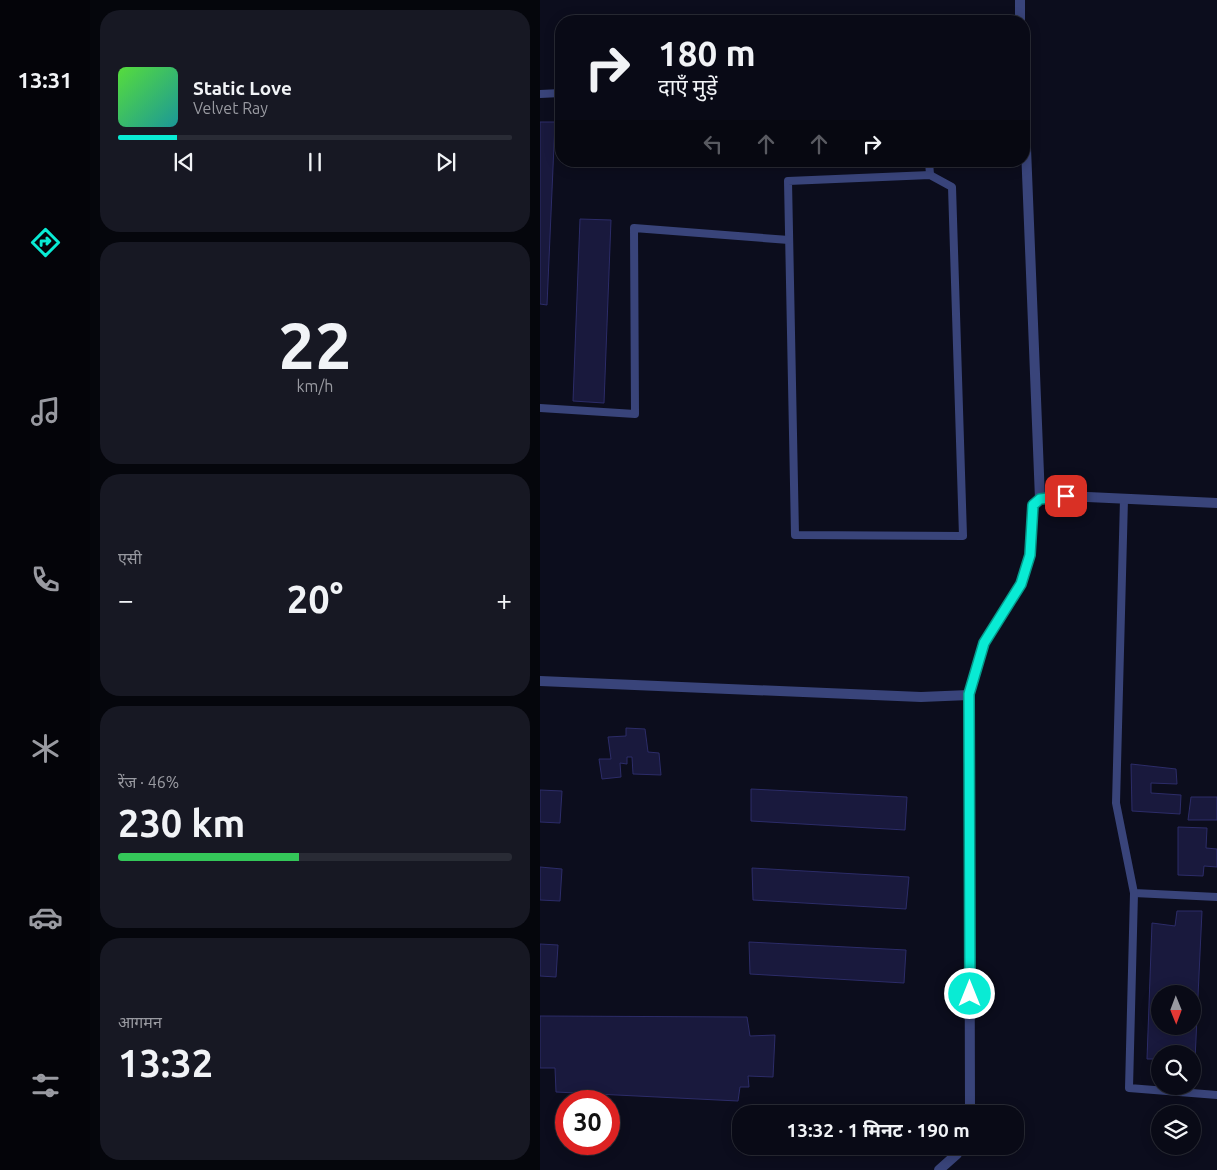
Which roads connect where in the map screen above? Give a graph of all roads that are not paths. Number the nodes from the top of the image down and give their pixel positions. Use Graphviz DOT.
graph roads {
  1 [pos="1020,0"];
  2 [pos="1020,15"];
  3 [pos="555,93"];
  4 [pos="540,94"];
  5 [pos="929,167"];
  6 [pos="1027,167"];
  7 [pos="930,175"];
  8 [pos="789,240"];
  9 [pos="540,408"];
  10 [pos="1040,499"];
  11 [pos="1124,499"];
  12 [pos="1217,503"];
  13 [pos="540,681"];
  14 [pos="969,694"];
  15 [pos="1134,893"];
  16 [pos="1217,897"];
  17 [pos="1217,1095"];
  18 [pos="970,1105"];
  19 [pos="956,1155"];
  20 [pos="938,1170"];
  1 -- 2 [label="street"];
  3 -- 4 [label="lane"];
  5 -- 7 [label="lane"];
  6 -- 10 [label="street"];
  7 -- 8 [label="lane"];
  7 -- 8 [label="lane"];
  8 -- 9 [label="lane"];
  10 -- 11 [label="street"];
  10 -- 14 [label="street"];
  11 -- 12 [label="street"];
  11 -- 15 [label="lane"];
  13 -- 14 [label="street"];
  14 -- 18 [label="street"];
  15 -- 16 [label="lane"];
  15 -- 17 [label="lane"];
  19 -- 20 [label="street"];
}
